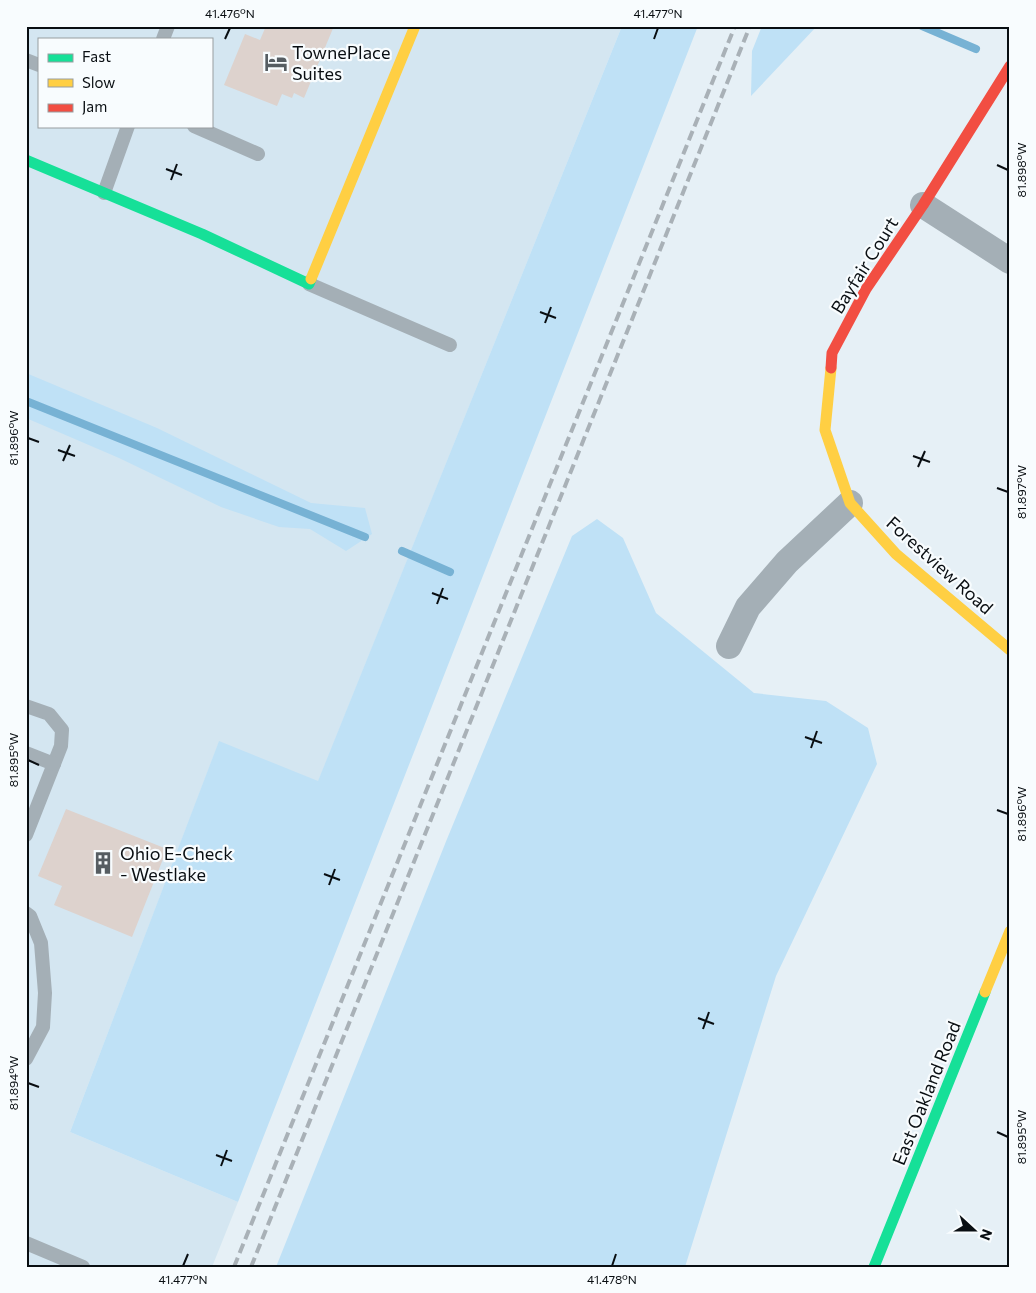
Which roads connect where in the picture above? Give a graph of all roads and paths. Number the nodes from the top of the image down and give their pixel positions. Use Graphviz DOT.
graph roads {
  1 [pos="168,26"];
  2 [pos="415,26"];
  3 [pos="163,38"];
  4 [pos="26,60"];
  5 [pos="38,65"];
  6 [pos="1010,66"];
  7 [pos="127,128"];
  8 [pos="199,128"];
  9 [pos="258,154"];
  10 [pos="26,160"];
  11 [pos="104,193"];
  12 [pos="923,205"];
  13 [pos="1010,260"];
  14 [pos="309,284"];
  15 [pos="450,345"];
  16 [pos="850,503"];
  17 [pos="729,646"];
  18 [pos="1010,650"];
  19 [pos="26,706"];
  20 [pos="26,753"];
  21 [pos="54,764"];
  22 [pos="26,835"];
  23 [pos="26,913"];
  24 [pos="1010,931"];
  25 [pos="26,1059"];
  26 [pos="26,1243"];
  27 [pos="83,1267"];
  28 [pos="874,1267"];
  1 -- 3 [label="lane"];
  2 -- 14 [label="street"];
  4 -- 5 [label="lane"];
  6 -- 12 [label="street, Bayfair Court"];
  7 -- 11 [label="lane"];
  8 -- 9 [label="lane"];
  10 -- 11 [label="street"];
  11 -- 14 [label="street"];
  12 -- 13 [label="street"];
  12 -- 16 [label="street, Bayfair Court"];
  14 -- 15 [label="lane"];
  16 -- 17 [label="street"];
  16 -- 18 [label="street, Forestview Road"];
  19 -- 21 [label="lane"];
  20 -- 21 [label="lane"];
  21 -- 22 [label="lane"];
  23 -- 25 [label="lane"];
  24 -- 28 [label="street, East Oakland Road"];
  26 -- 27 [label="lane"];
}
